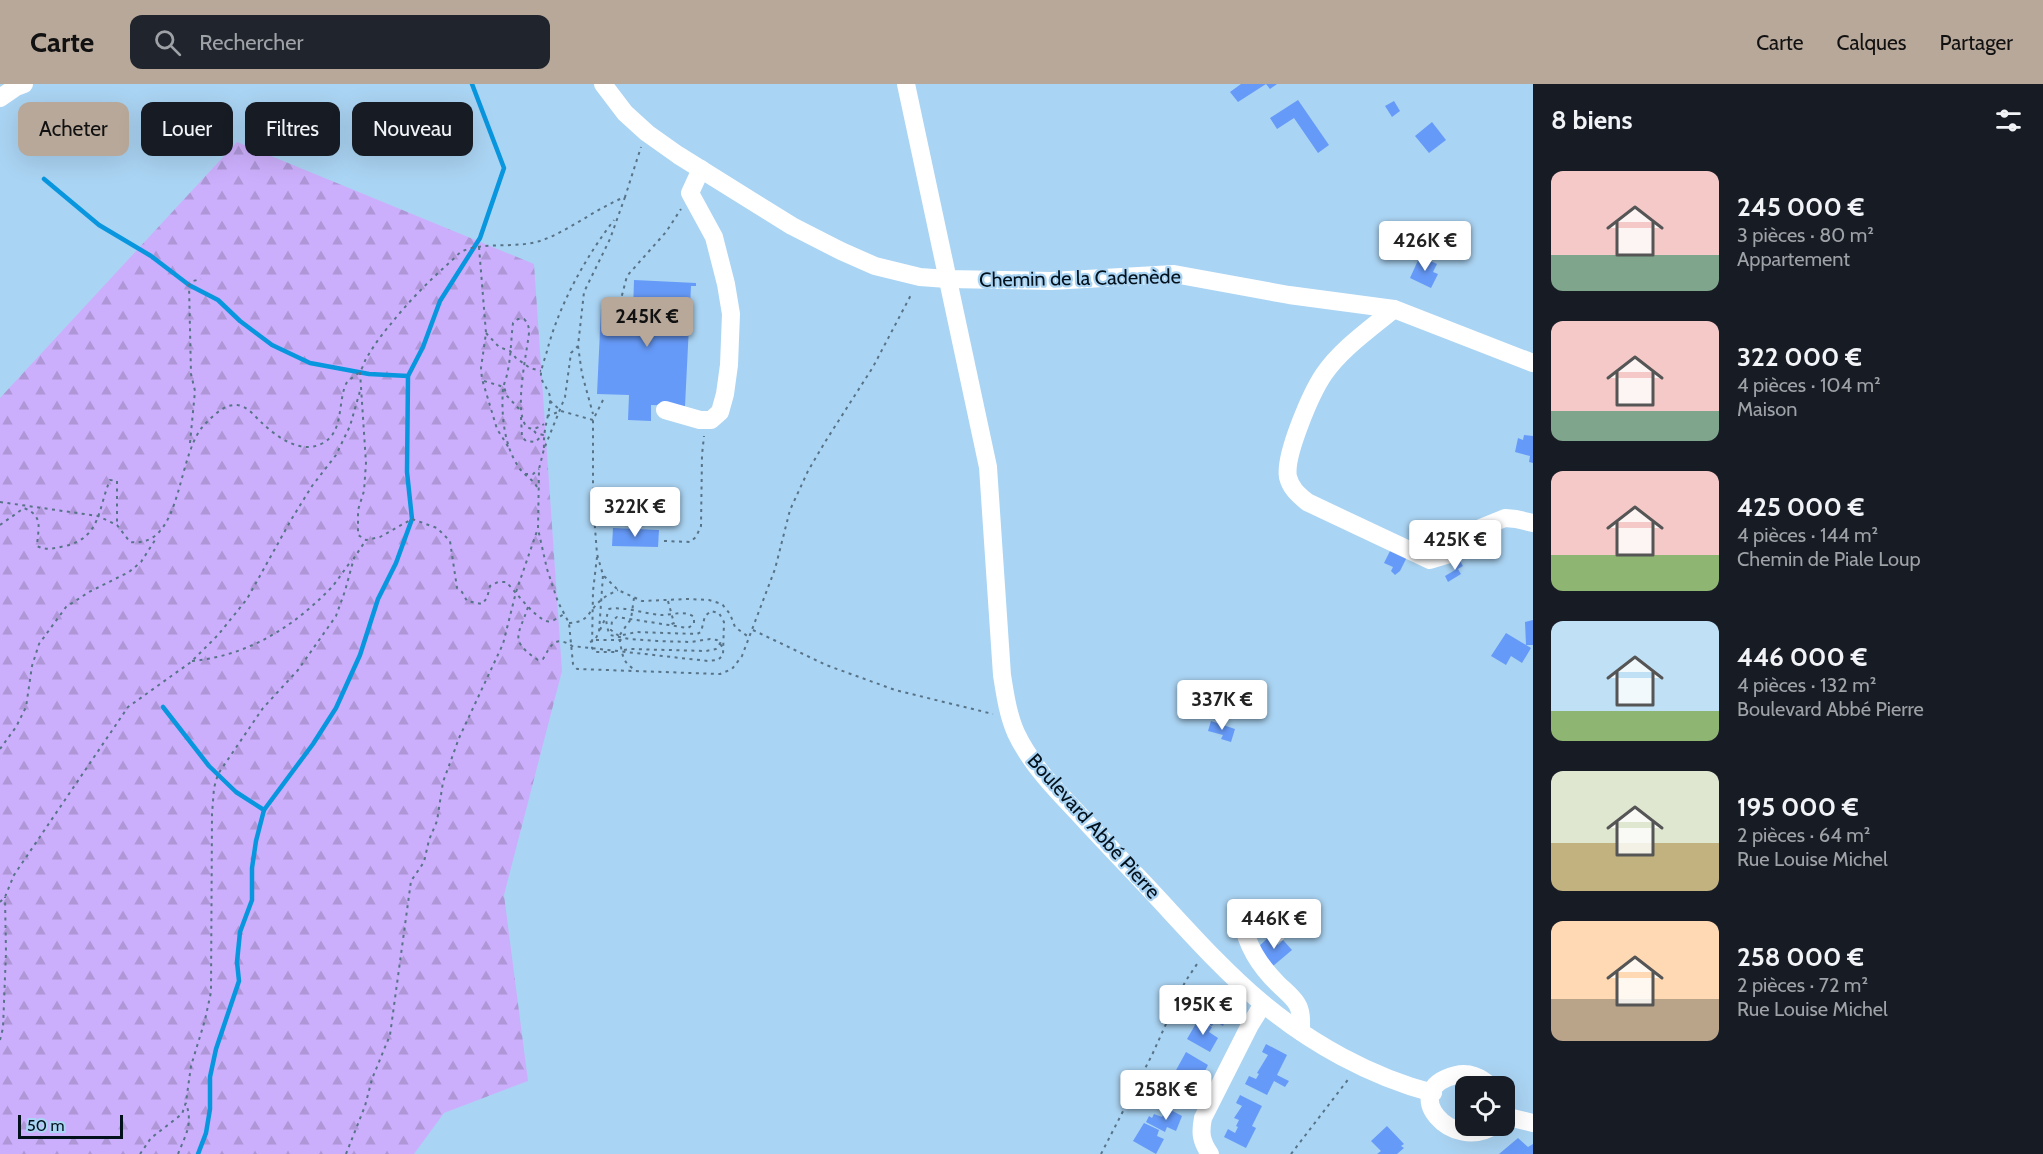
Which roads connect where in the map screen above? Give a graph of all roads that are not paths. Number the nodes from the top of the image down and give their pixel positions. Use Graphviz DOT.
graph roads {
  1 [pos="24,84"];
  2 [pos="603,84"];
  3 [pos="906,84"];
  4 [pos="0,98"];
  5 [pos="701,169"];
  6 [pos="947,279"];
  7 [pos="1394,309"];
  8 [pos="1533,363"];
  9 [pos="665,410"];
  10 [pos="1533,524"];
  11 [pos="1277,933"];
  12 [pos="1263,1004"];
  13 [pos="1301,1032"];
  14 [pos="1476,1076"];
  15 [pos="1433,1094"];
  16 [pos="1515,1119"];
  17 [pos="1533,1123"];
  18 [pos="1484,1136"];
  19 [pos="1210,1154"];
  1 -- 4 [label="street"];
  2 -- 5 [label="street, Chemin de la Cadenède"];
  3 -- 6 [label="street, Boulevard Abbé Pierre"];
  5 -- 6 [label="street, Chemin de la Cadenède"];
  5 -- 9 [label="street"];
  6 -- 7 [label="street, Chemin de la Cadenède"];
  6 -- 12 [label="street, Boulevard Abbé Pierre"];
  7 -- 8 [label="street, Chemin de la Cadenède"];
  7 -- 10 [label="street"];
  11 -- 13 [label="street"];
  12 -- 13 [label="street, Boulevard Abbé Pierre"];
  12 -- 19 [label="street"];
  13 -- 15 [label="street, Boulevard Abbé Pierre"];
  14 -- 15 [label="street"];
  15 -- 18 [label="street"];
  16 -- 17 [label="street"];
}
